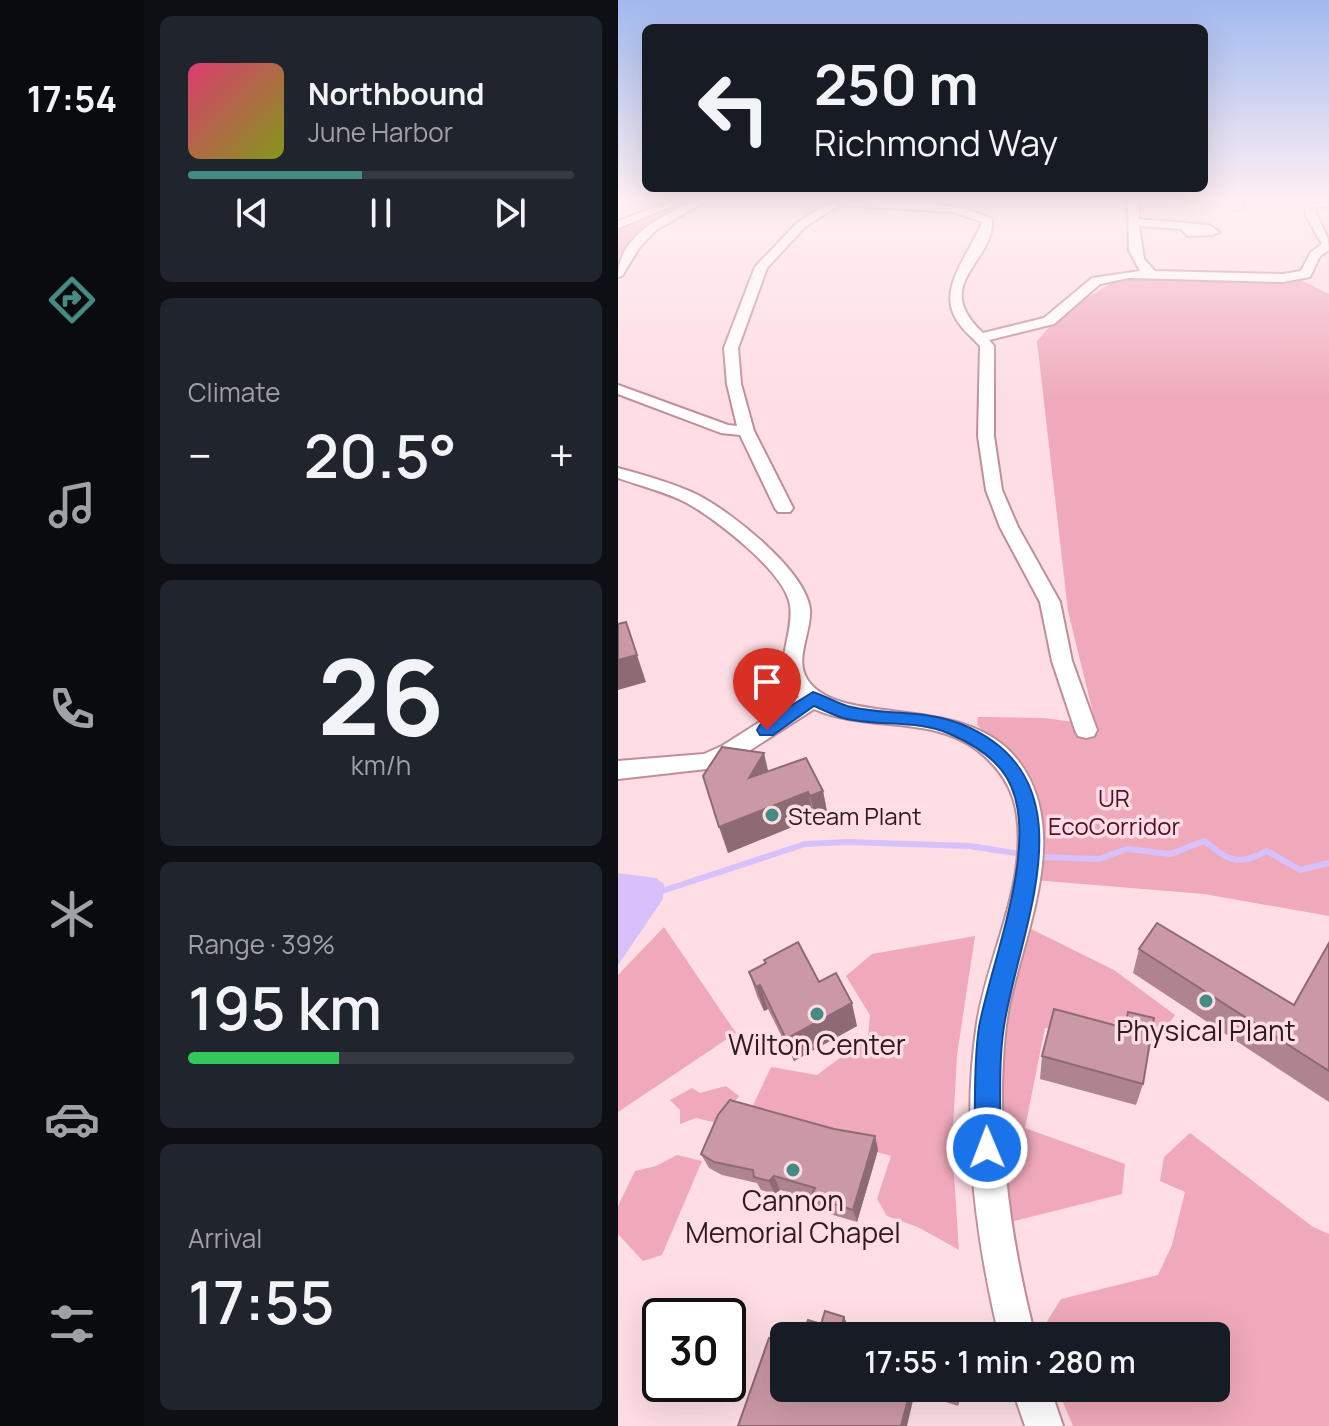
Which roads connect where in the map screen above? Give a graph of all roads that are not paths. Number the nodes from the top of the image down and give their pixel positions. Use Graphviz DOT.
graph roads {
  1 [pos="761,268"];
  2 [pos="967,268"];
  3 [pos="1144,268"];
  4 [pos="1309,268"];
  5 [pos="1151,274"];
  6 [pos="981,338"];
  7 [pos="618,389"];
  8 [pos="746,431"];
  9 [pos="618,473"];
  10 [pos="784,508"];
  11 [pos="813,699"];
  12 [pos="1086,730"];
  13 [pos="618,770"];
  14 [pos="1014,1322"];
  15 [pos="1036,1402"];
  16 [pos="1044,1426"];
  1 -- 8 [label="street"];
  2 -- 6 [label="street"];
  3 -- 5 [label="street"];
  4 -- 5 [label="street"];
  5 -- 6 [label="street"];
  6 -- 12 [label="street"];
  7 -- 8 [label="street"];
  8 -- 10 [label="street"];
  9 -- 11 [label="street"];
  11 -- 13 [label="street"];
  11 -- 14 [label="street"];
  15 -- 16 [label="street"];
}
